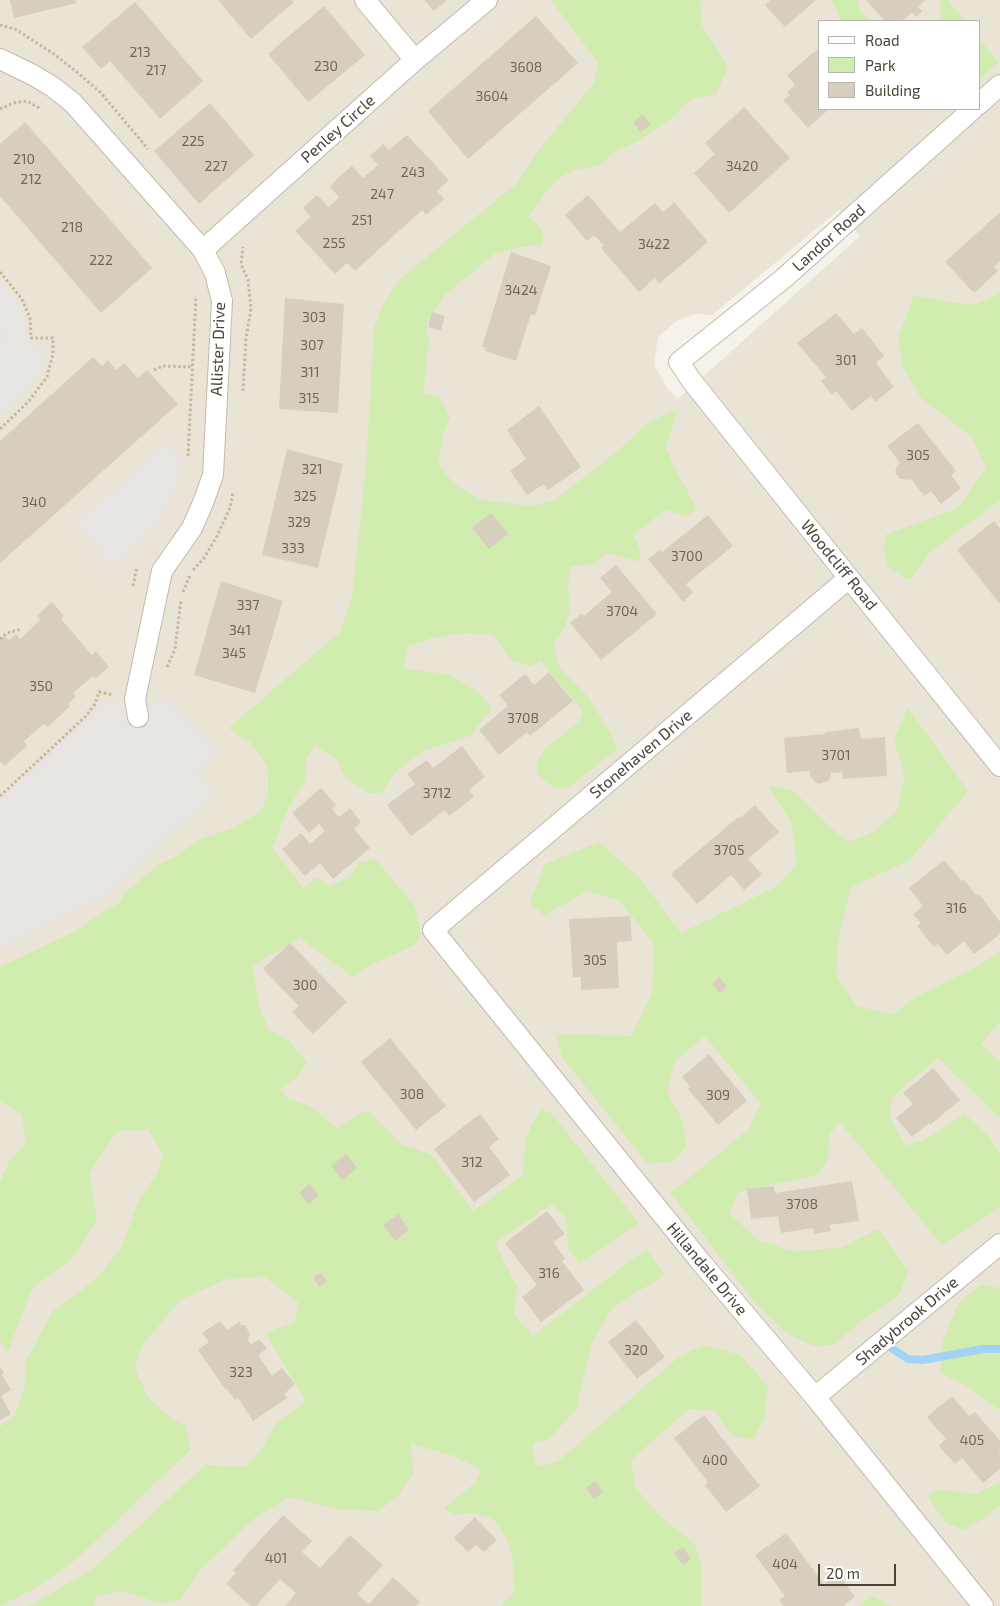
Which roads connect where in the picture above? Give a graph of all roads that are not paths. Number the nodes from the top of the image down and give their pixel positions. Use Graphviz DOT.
graph roads {
  1 [pos="365,0"];
  2 [pos="487,0"];
  3 [pos="0,59"];
  4 [pos="415,60"];
  5 [pos="1000,84"];
  6 [pos="980,103"];
  7 [pos="972,110"];
  8 [pos="203,250"];
  9 [pos="679,362"];
  10 [pos="848,578"];
  11 [pos="138,716"];
  12 [pos="1000,766"];
  13 [pos="433,930"];
  14 [pos="1000,1244"];
  15 [pos="815,1397"];
  16 [pos="983,1606"];
  1 -- 4 [label="street"];
  2 -- 4 [label="street, Penley Circle"];
  3 -- 8 [label="street, Allister Drive"];
  4 -- 8 [label="street, Penley Circle"];
  5 -- 6 [label="street"];
  7 -- 9 [label="street, Landor Road"];
  8 -- 11 [label="street, Allister Drive"];
  9 -- 10 [label="street, Woodcliff Road"];
  10 -- 12 [label="street, Woodcliff Road"];
  10 -- 13 [label="street, Stonehaven Drive"];
  13 -- 15 [label="street, Hillandale Drive"];
  14 -- 15 [label="street, Shadybrook Drive"];
  15 -- 16 [label="street, Hillandale Drive"];
}
